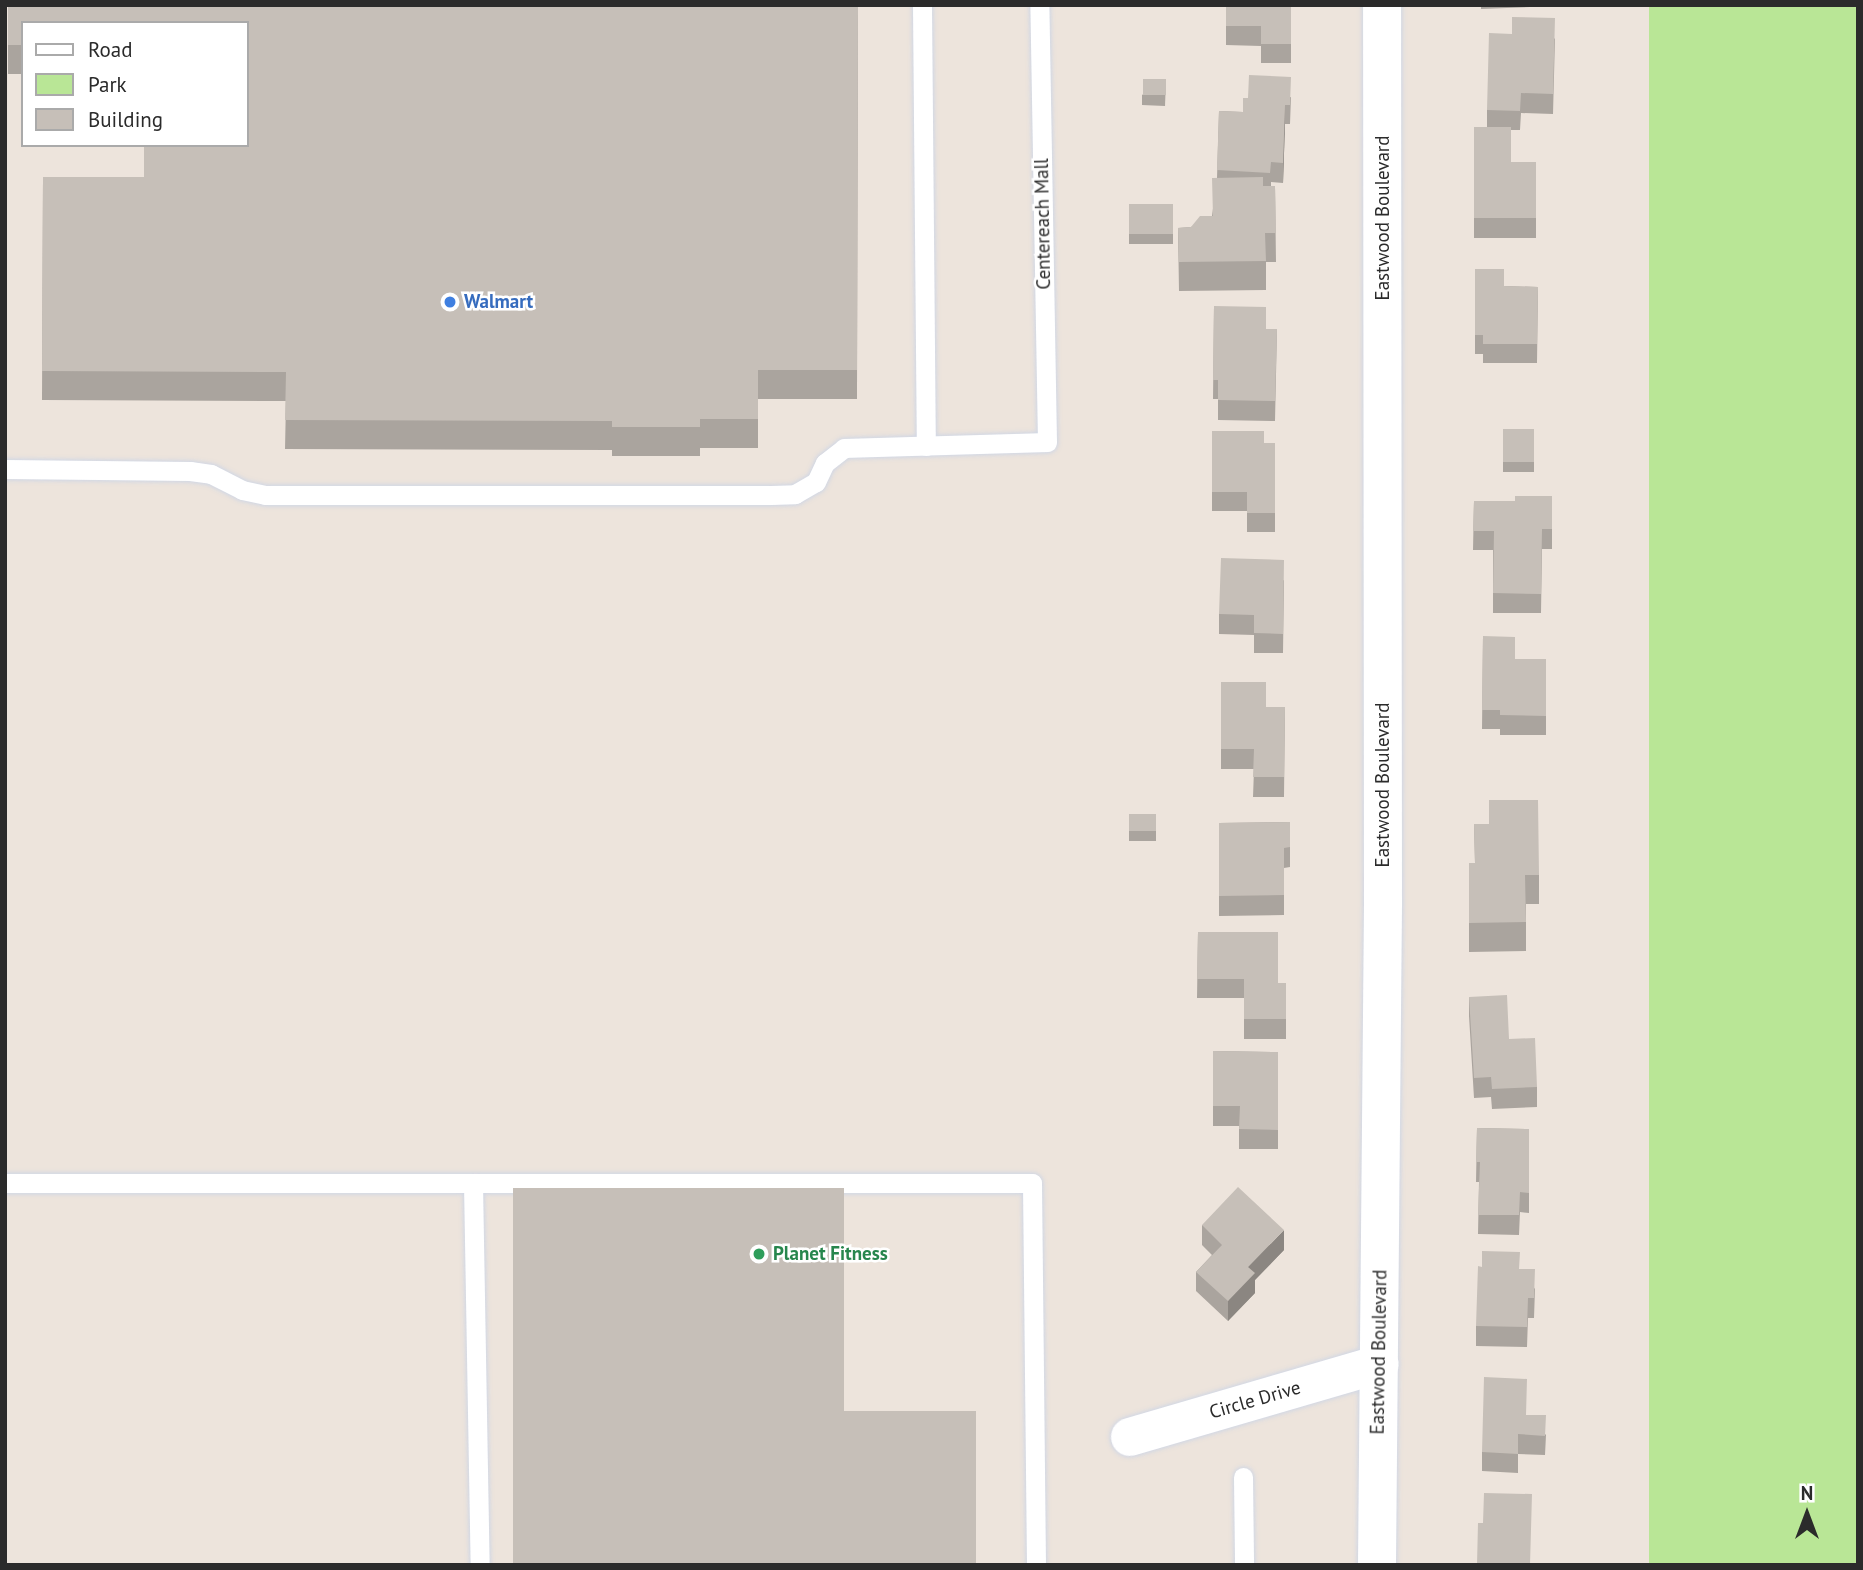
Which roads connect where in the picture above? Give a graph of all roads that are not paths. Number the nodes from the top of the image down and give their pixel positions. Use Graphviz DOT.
graph roads {
  1 [pos="922,5"];
  2 [pos="1039,5"];
  3 [pos="1382,5"];
  4 [pos="926,446"];
  5 [pos="5,469"];
  6 [pos="5,1183"];
  7 [pos="473,1183"];
  8 [pos="1380,1364"];
  9 [pos="1130,1437"];
  10 [pos="1243,1478"];
  11 [pos="480,1565"];
  12 [pos="1036,1565"];
  13 [pos="1244,1565"];
  14 [pos="1377,1565"];
  1 -- 4 [label="lane"];
  2 -- 4 [label="lane, Centereach Mall"];
  3 -- 8 [label="street, Eastwood Boulevard"];
  4 -- 5 [label="lane"];
  6 -- 7 [label="lane"];
  7 -- 11 [label="lane"];
  7 -- 12 [label="lane"];
  8 -- 9 [label="street, Circle Drive"];
  8 -- 14 [label="street, Eastwood Boulevard"];
  10 -- 13 [label="lane"];
}
